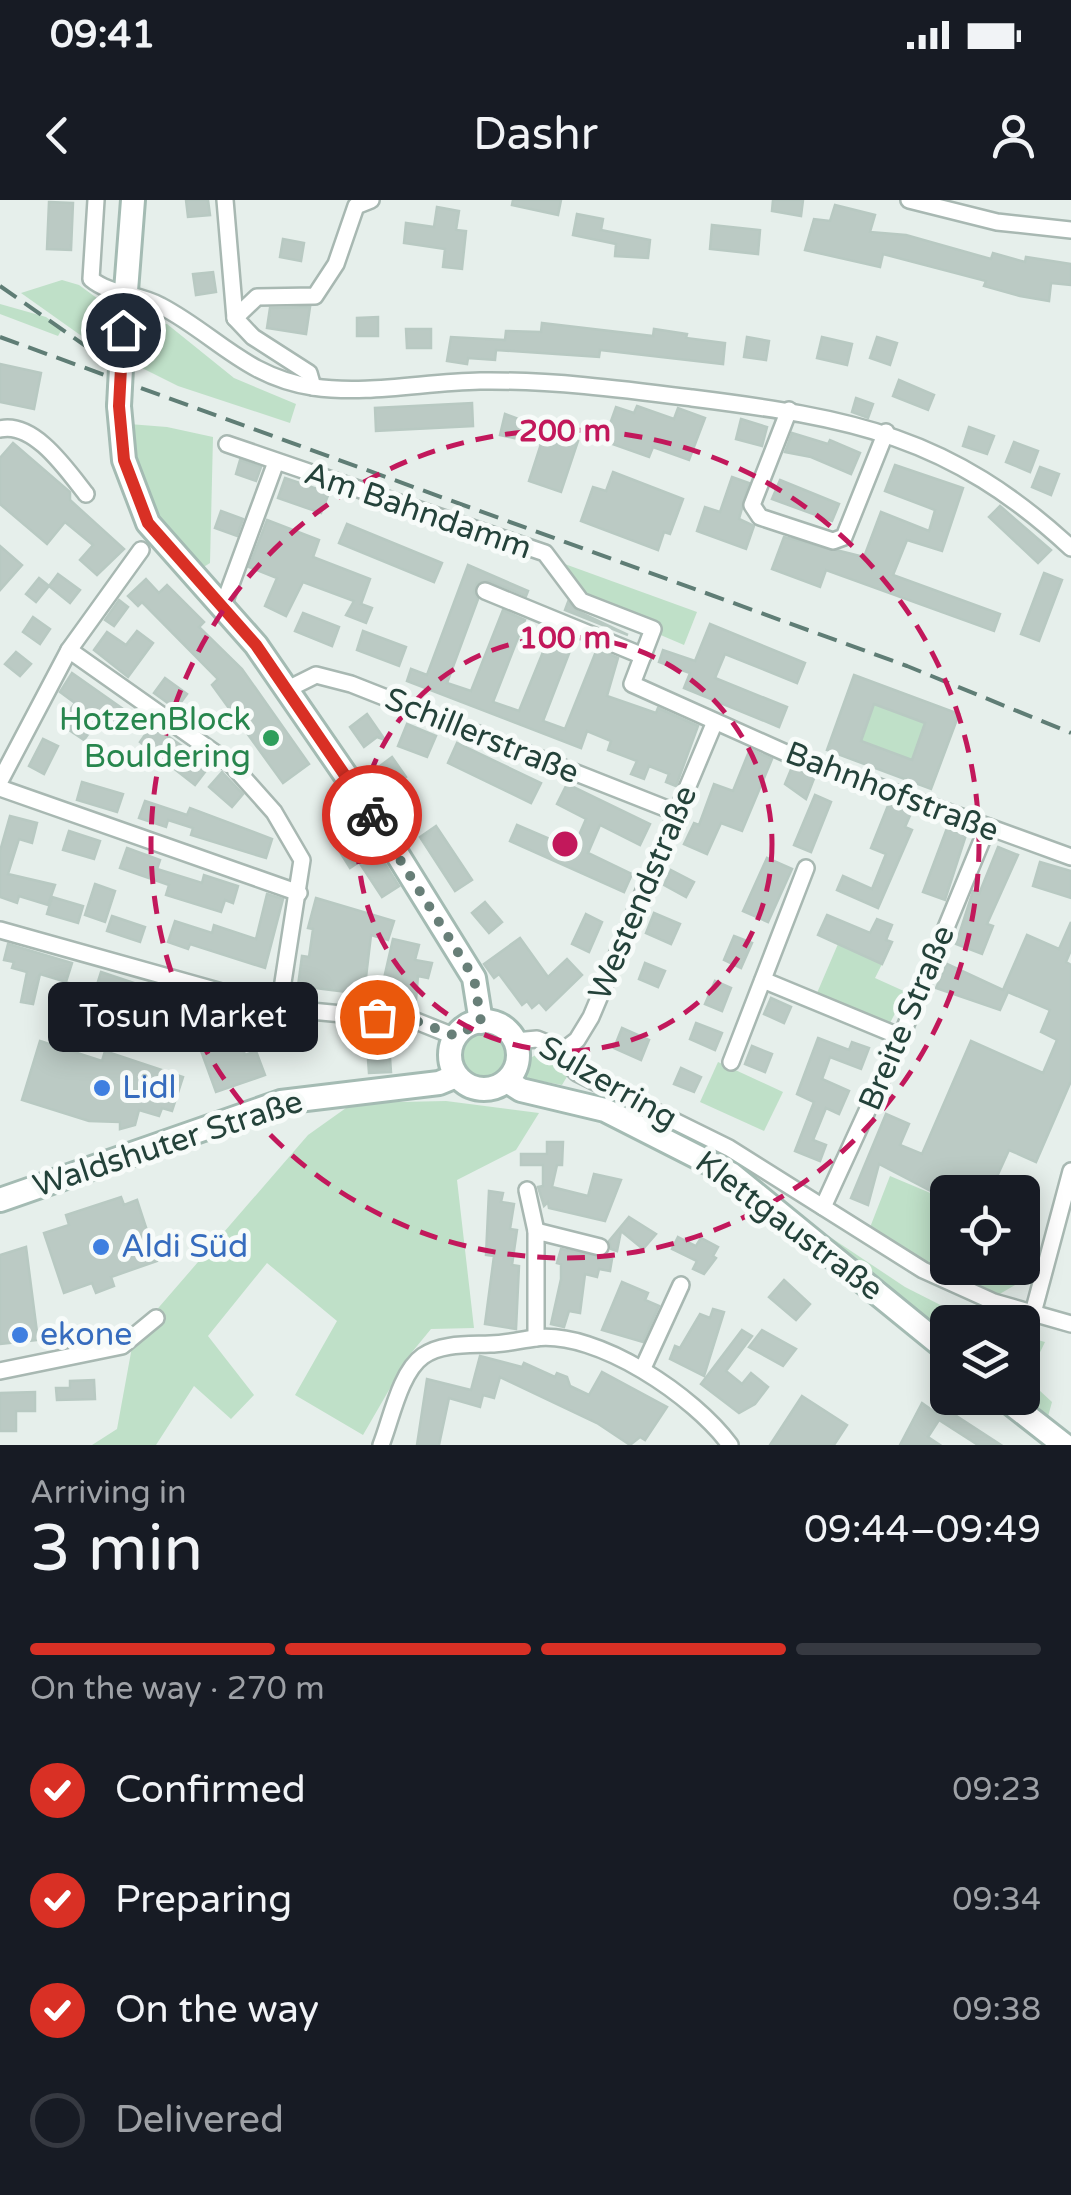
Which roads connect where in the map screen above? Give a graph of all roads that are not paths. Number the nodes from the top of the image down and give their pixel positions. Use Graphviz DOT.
graph roads {
  1 [pos="96,200"];
  2 [pos="133,200"];
  3 [pos="225,200"];
  4 [pos="371,200"];
  5 [pos="909,200"];
  6 [pos="1071,230"];
  7 [pos="125,293"];
  8 [pos="236,318"];
  9 [pos="313,387"];
  10 [pos="788,410"];
  11 [pos="0,429"];
  12 [pos="886,432"];
  13 [pos="226,444"];
  14 [pos="276,462"];
  15 [pos="86,494"];
  16 [pos="1071,548"];
  17 [pos="141,550"];
  18 [pos="485,591"];
  19 [pos="223,606"];
  20 [pos="69,650"];
  21 [pos="642,656"];
  22 [pos="288,689"];
  23 [pos="714,724"];
  24 [pos="0,784"];
  25 [pos="675,812"];
  26 [pos="988,828"];
  27 [pos="1071,858"];
  28 [pos="806,868"];
  29 [pos="299,893"];
  30 [pos="0,930"];
  31 [pos="763,980"];
  32 [pos="279,1008"];
  33 [pos="481,1022"];
  34 [pos="456,1036"];
  35 [pos="901,1037"];
  36 [pos="515,1040"];
  37 [pos="560,1053"];
  38 [pos="730,1062"];
  39 [pos="456,1076"];
  40 [pos="507,1080"];
  41 [pos="1071,1171"];
  42 [pos="528,1190"];
  43 [pos="0,1200"];
  44 [pos="823,1206"];
  45 [pos="536,1231"];
  46 [pos="600,1247"];
  47 [pos="681,1285"];
  48 [pos="1005,1305"];
  49 [pos="1036,1305"];
  50 [pos="1040,1315"];
  51 [pos="156,1318"];
  52 [pos="1071,1324"];
  53 [pos="930,1336"];
  54 [pos="536,1338"];
  55 [pos="643,1368"];
  56 [pos="0,1370"];
  57 [pos="1026,1415"];
  58 [pos="381,1445"];
  59 [pos="730,1445"];
  60 [pos="1064,1445"];
  1 -- 7 [label="street"];
  2 -- 7 [label="main road"];
  3 -- 8 [label="street"];
  4 -- 8 [label="street"];
  5 -- 6 [label="street"];
  7 -- 9 [label="street"];
  7 -- 19 [label="main road, bridge"];
  8 -- 9 [label="street"];
  9 -- 10 [label="street"];
  10 -- 12 [label="street"];
  10 -- 12 [label="street"];
  11 -- 15 [label="street"];
  12 -- 16 [label="street"];
  13 -- 14 [label="street, Am Bahndamm"];
  14 -- 19 [label="street, Am Bahndamm"];
  14 -- 21 [label="street, Am Bahndamm"];
  17 -- 20 [label="street"];
  18 -- 21 [label="street"];
  19 -- 22 [label="main road"];
  20 -- 24 [label="street"];
  20 -- 29 [label="street"];
  21 -- 23 [label="street"];
  22 -- 25 [label="street, Schillerstraße"];
  22 -- 33 [label="main road"];
  23 -- 25 [label="street, Westendstraße"];
  23 -- 26 [label="street, Bahnhofstraße"];
  24 -- 29 [label="street"];
  25 -- 37 [label="street, Westendstraße"];
  26 -- 27 [label="street, Bahnhofstraße"];
  26 -- 35 [label="street, Breite Straße"];
  28 -- 31 [label="street"];
  29 -- 32 [label="street"];
  30 -- 32 [label="street"];
  31 -- 35 [label="street"];
  31 -- 38 [label="street"];
  32 -- 34 [label="street"];
  33 -- 34 [label="main road"];
  33 -- 36 [label="main road"];
  34 -- 39 [label="main road"];
  35 -- 44 [label="street, Breite Straße"];
  36 -- 37 [label="street, Sulzerring"];
  36 -- 40 [label="main road"];
  37 -- 44 [label="street, Sulzerring"];
  39 -- 40 [label="main road"];
  39 -- 43 [label="main road, Waldshuter Straße"];
  40 -- 53 [label="main road, Klettgaustraße"];
  41 -- 49 [label="street"];
  42 -- 45 [label="street"];
  44 -- 48 [label="street, Sulzerring"];
  45 -- 46 [label="street"];
  45 -- 54 [label="street"];
  47 -- 55 [label="street"];
  50 -- 52 [label="street, Sulzerring"];
  51 -- 56 [label="street"];
  54 -- 55 [label="street"];
  54 -- 58 [label="street"];
  55 -- 59 [label="street"];
  57 -- 60 [label="main road"];
}
